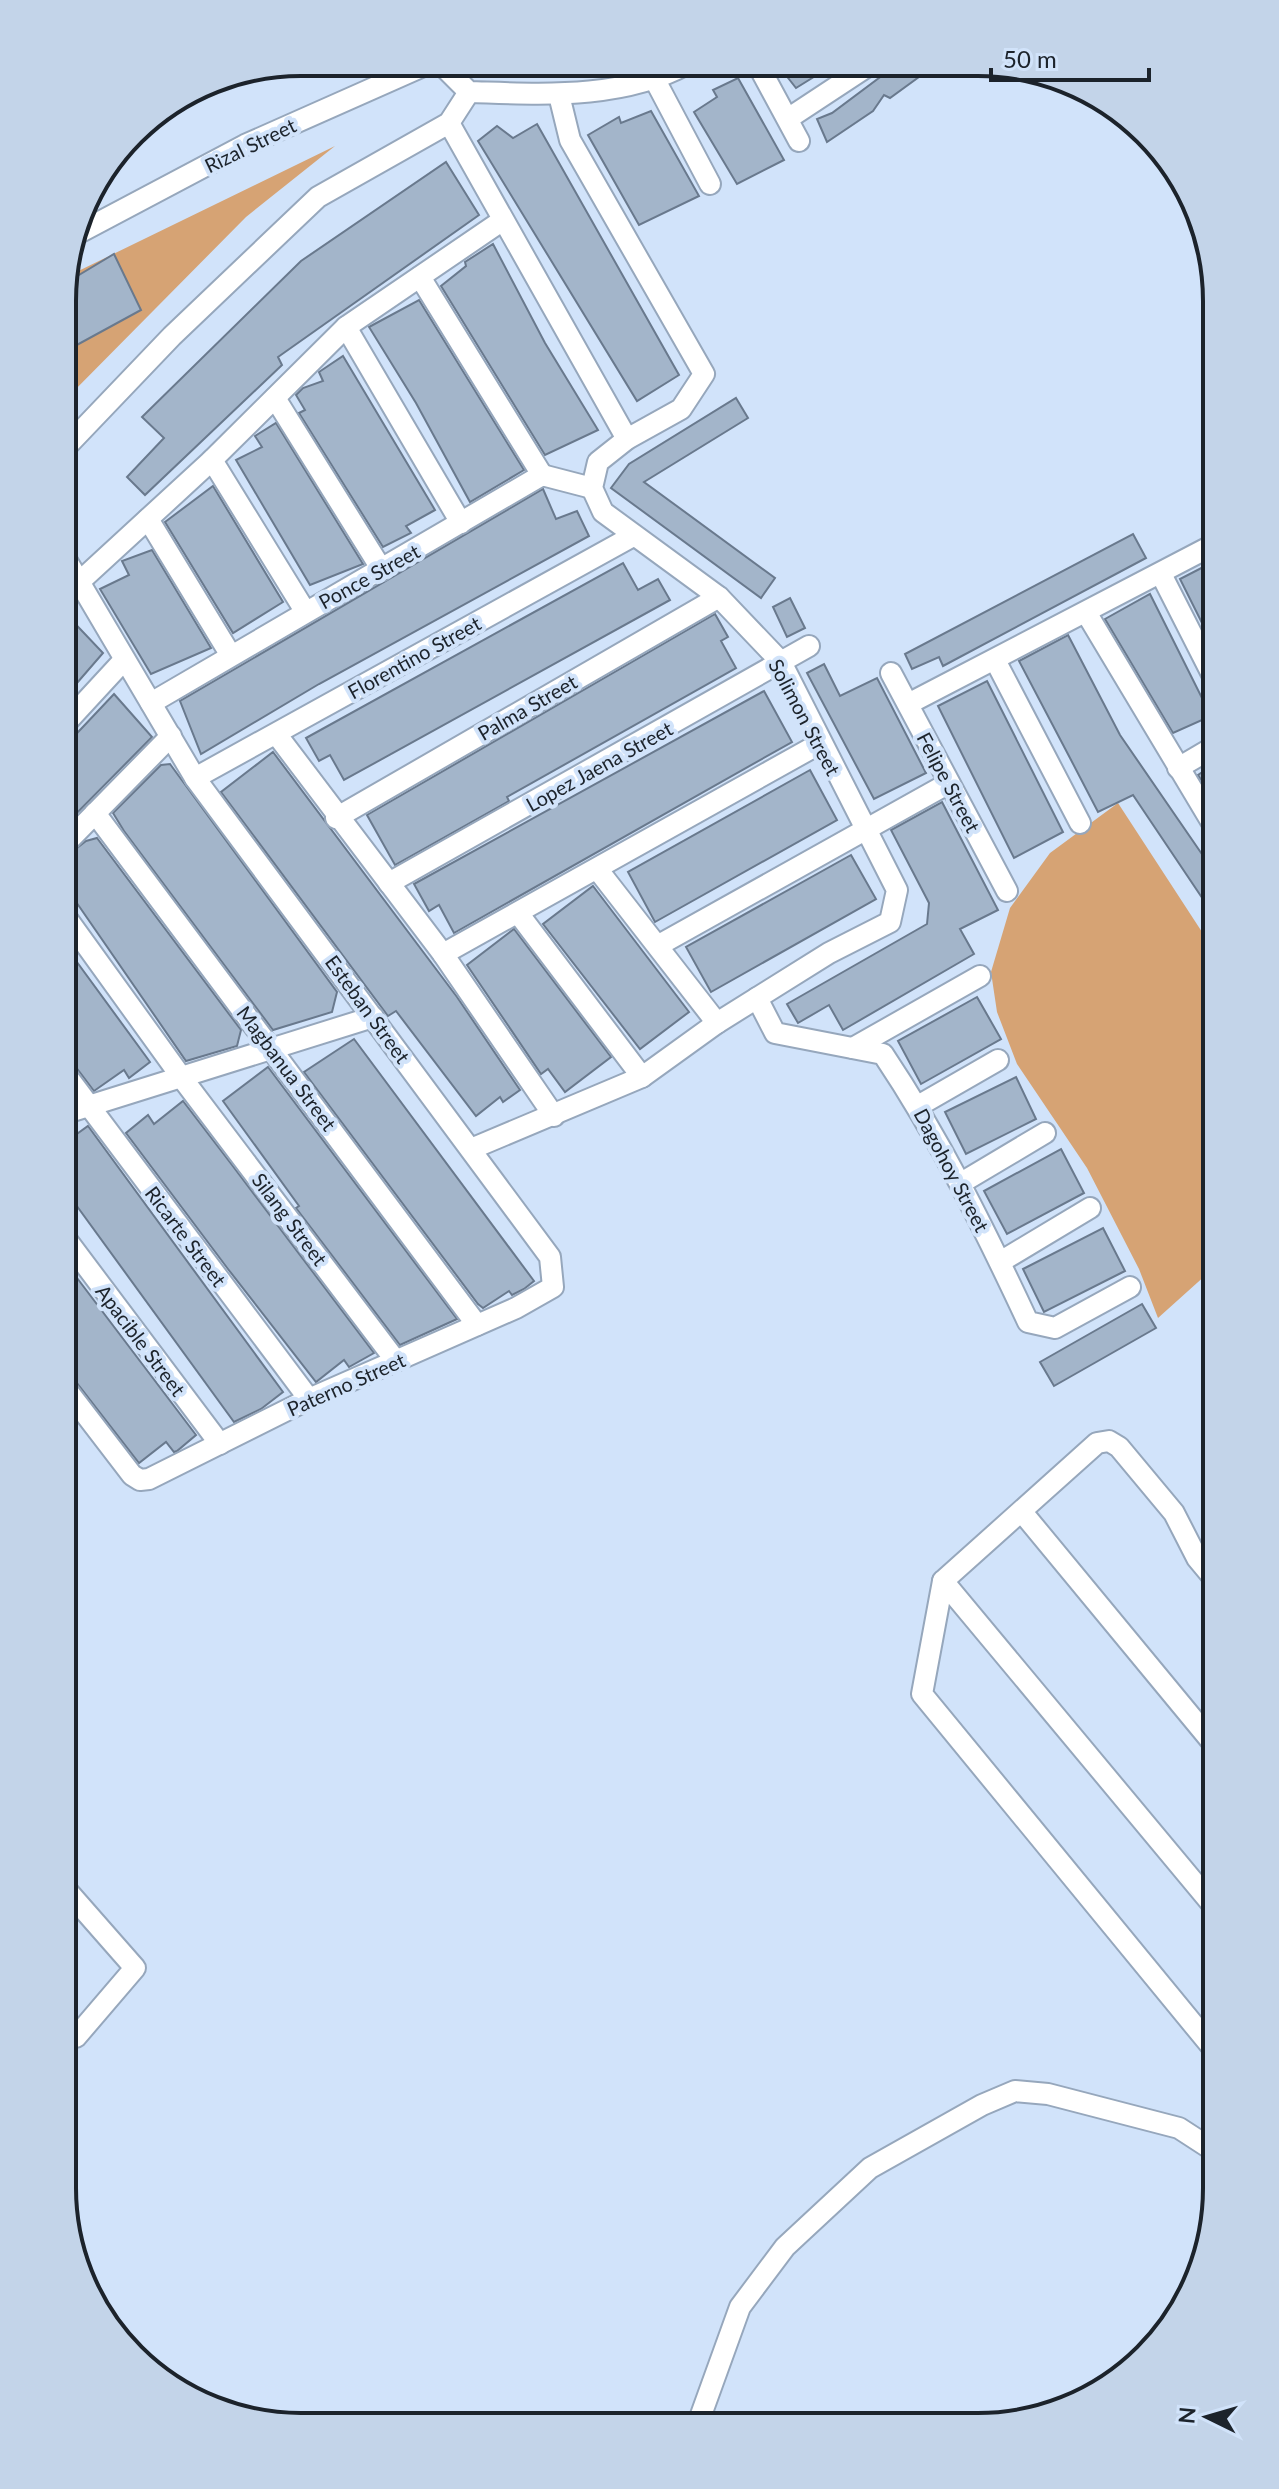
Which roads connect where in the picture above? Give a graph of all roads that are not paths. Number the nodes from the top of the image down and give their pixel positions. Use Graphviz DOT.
graph roads {
  1 [pos="401,76"];
  2 [pos="453,76"];
  3 [pos="663,76"];
  4 [pos="764,76"];
  5 [pos="853,76"];
  6 [pos="655,80"];
  7 [pos="469,92"];
  8 [pos="559,95"];
  9 [pos="789,118"];
  10 [pos="449,123"];
  11 [pos="799,141"];
  12 [pos="710,184"];
  13 [pos="503,220"];
  14 [pos="88,228"];
  15 [pos="420,277"];
  16 [pos="346,327"];
  17 [pos="275,398"];
  18 [pos="76,436"];
  19 [pos="627,439"];
  20 [pos="212,460"];
  21 [pos="542,475"];
  22 [pos="592,488"];
  23 [pos="148,519"];
  24 [pos="461,523"];
  25 [pos="633,536"];
  26 [pos="1203,551"];
  27 [pos="382,570"];
  28 [pos="1161,574"];
  29 [pos="76,577"];
  30 [pos="78,580"];
  31 [pos="76,582"];
  32 [pos="719,597"];
  33 [pos="305,611"];
  34 [pos="1087,614"];
  35 [pos="809,646"];
  36 [pos="230,654"];
  37 [pos="1203,656"];
  38 [pos="124,660"];
  39 [pos="995,660"];
  40 [pos="781,662"];
  41 [pos="891,673"];
  42 [pos="151,703"];
  43 [pos="908,704"];
  44 [pos="76,712"];
  45 [pos="277,735"];
  46 [pos="171,736"];
  47 [pos="819,744"];
  48 [pos="1203,753"];
  49 [pos="1178,768"];
  50 [pos="195,778"];
  51 [pos="949,783"];
  52 [pos="1203,808"];
  53 [pos="95,813"];
  54 [pos="336,818"];
  55 [pos="1080,823"];
  56 [pos="865,829"];
  57 [pos="76,833"];
  58 [pos="598,870"];
  59 [pos="389,883"];
  60 [pos="1007,891"];
  61 [pos="518,913"];
  62 [pos="76,931"];
  63 [pos="659,945"];
  64 [pos="443,954"];
  65 [pos="980,976"];
  66 [pos="757,998"];
  67 [pos="373,1017"];
  68 [pos="717,1023"];
  69 [pos="853,1048"];
  70 [pos="274,1050"];
  71 [pos="998,1060"];
  72 [pos="642,1077"];
  73 [pos="182,1078"];
  74 [pos="76,1088"];
  75 [pos="90,1106"];
  76 [pos="918,1106"];
  77 [pos="76,1110"];
  78 [pos="554,1116"];
  79 [pos="1045,1133"];
  80 [pos="471,1149"];
  81 [pos="961,1183"];
  82 [pos="1090,1208"];
  83 [pos="76,1260"];
  84 [pos="1000,1262"];
  85 [pos="553,1287"];
  86 [pos="1130,1287"];
  87 [pos="477,1325"];
  88 [pos="396,1361"];
  89 [pos="309,1399"];
  90 [pos="76,1401"];
  91 [pos="220,1444"];
  92 [pos="1022,1512"];
  93 [pos="1203,1565"];
  94 [pos="943,1581"];
  95 [pos="1203,1731"];
  96 [pos="1203,1893"];
  97 [pos="76,1901"];
  98 [pos="1203,2036"];
  99 [pos="76,2037"];
  100 [pos="1203,2144"];
  101 [pos="702,2413"];
  1 -- 14 [label="street, Rizal Street"];
  2 -- 7 [label="street"];
  3 -- 6 [label="street"];
  4 -- 9 [label="street"];
  5 -- 9 [label="street"];
  6 -- 8 [label="street"];
  6 -- 12 [label="street"];
  7 -- 8 [label="street"];
  7 -- 10 [label="street"];
  8 -- 19 [label="street"];
  9 -- 11 [label="street"];
  10 -- 13 [label="street"];
  10 -- 18 [label="street"];
  13 -- 15 [label="street"];
  13 -- 19 [label="street"];
  15 -- 16 [label="street"];
  15 -- 21 [label="street"];
  16 -- 17 [label="street"];
  16 -- 24 [label="street"];
  17 -- 20 [label="street"];
  17 -- 27 [label="street"];
  19 -- 22 [label="street"];
  20 -- 23 [label="street"];
  20 -- 33 [label="street"];
  21 -- 22 [label="street"];
  21 -- 24 [label="street, Ponce Street"];
  22 -- 25 [label="street, Solimon Street"];
  23 -- 30 [label="street"];
  23 -- 36 [label="street"];
  24 -- 27 [label="street, Ponce Street"];
  25 -- 32 [label="street, Solimon Street"];
  25 -- 45 [label="street, Florentino Street"];
  26 -- 28 [label="street"];
  27 -- 33 [label="street, Ponce Street"];
  28 -- 34 [label="street"];
  28 -- 37 [label="street"];
  29 -- 30 [label="street, Esteban Street"];
  30 -- 31 [label="street"];
  30 -- 38 [label="street, Esteban Street"];
  32 -- 40 [label="street, Solimon Street"];
  32 -- 54 [label="street, Palma Street"];
  33 -- 36 [label="street, Ponce Street"];
  34 -- 39 [label="street"];
  34 -- 49 [label="street"];
  35 -- 40 [label="street, Lopez Jaena Street"];
  36 -- 42 [label="street, Ponce Street"];
  38 -- 42 [label="street, Esteban Street"];
  38 -- 44 [label="street"];
  39 -- 43 [label="street"];
  39 -- 55 [label="street"];
  40 -- 47 [label="street, Solimon Street"];
  40 -- 59 [label="street, Lopez Jaena Street"];
  41 -- 43 [label="street, Felipe Street"];
  42 -- 46 [label="street, Esteban Street"];
  43 -- 51 [label="street, Felipe Street"];
  45 -- 50 [label="street, Florentino Street"];
  45 -- 54 [label="street"];
  46 -- 50 [label="street, Esteban Street"];
  46 -- 53 [label="street"];
  47 -- 56 [label="street, Solimon Street"];
  47 -- 58 [label="street"];
  48 -- 49 [label="street"];
  49 -- 52 [label="street"];
  50 -- 67 [label="street, Esteban Street"];
  51 -- 56 [label="street"];
  51 -- 60 [label="street, Felipe Street"];
  53 -- 57 [label="street"];
  53 -- 70 [label="street, Magbanua Street"];
  54 -- 59 [label="street"];
  56 -- 63 [label="street"];
  56 -- 66 [label="street, Solimon Street"];
  58 -- 61 [label="street"];
  58 -- 63 [label="street"];
  59 -- 64 [label="street"];
  61 -- 64 [label="street"];
  61 -- 72 [label="street"];
  62 -- 73 [label="street, Silang Street"];
  63 -- 68 [label="street"];
  64 -- 78 [label="street"];
  65 -- 69 [label="street"];
  66 -- 68 [label="street, Solimon Street"];
  66 -- 69 [label="street, Dagohoy Street"];
  67 -- 70 [label="street"];
  67 -- 80 [label="street, Esteban Street"];
  68 -- 72 [label="street, Solimon Street"];
  69 -- 76 [label="street, Dagohoy Street"];
  70 -- 73 [label="street"];
  70 -- 87 [label="street, Magbanua Street"];
  71 -- 76 [label="street"];
  72 -- 78 [label="street, Solimon Street"];
  73 -- 75 [label="street"];
  73 -- 88 [label="street, Silang Street"];
  74 -- 75 [label="street, Ricarte Street"];
  75 -- 77 [label="street"];
  75 -- 89 [label="street, Ricarte Street"];
  76 -- 81 [label="street, Dagohoy Street"];
  78 -- 80 [label="street, Solimon Street"];
  79 -- 81 [label="street"];
  80 -- 85 [label="street, Esteban Street"];
  81 -- 84 [label="street, Dagohoy Street"];
  82 -- 84 [label="street"];
  83 -- 91 [label="street, Apacible Street"];
  84 -- 86 [label="street, Dagohoy Street"];
  85 -- 87 [label="street, Paterno Street"];
  87 -- 88 [label="street, Paterno Street"];
  88 -- 89 [label="street, Paterno Street"];
  89 -- 91 [label="street, Paterno Street"];
  90 -- 91 [label="street, Paterno Street"];
  92 -- 93 [label="street"];
  92 -- 94 [label="street"];
  92 -- 95 [label="street"];
  94 -- 96 [label="street"];
  94 -- 98 [label="street"];
  97 -- 99 [label="street"];
  100 -- 101 [label="street"];
}
